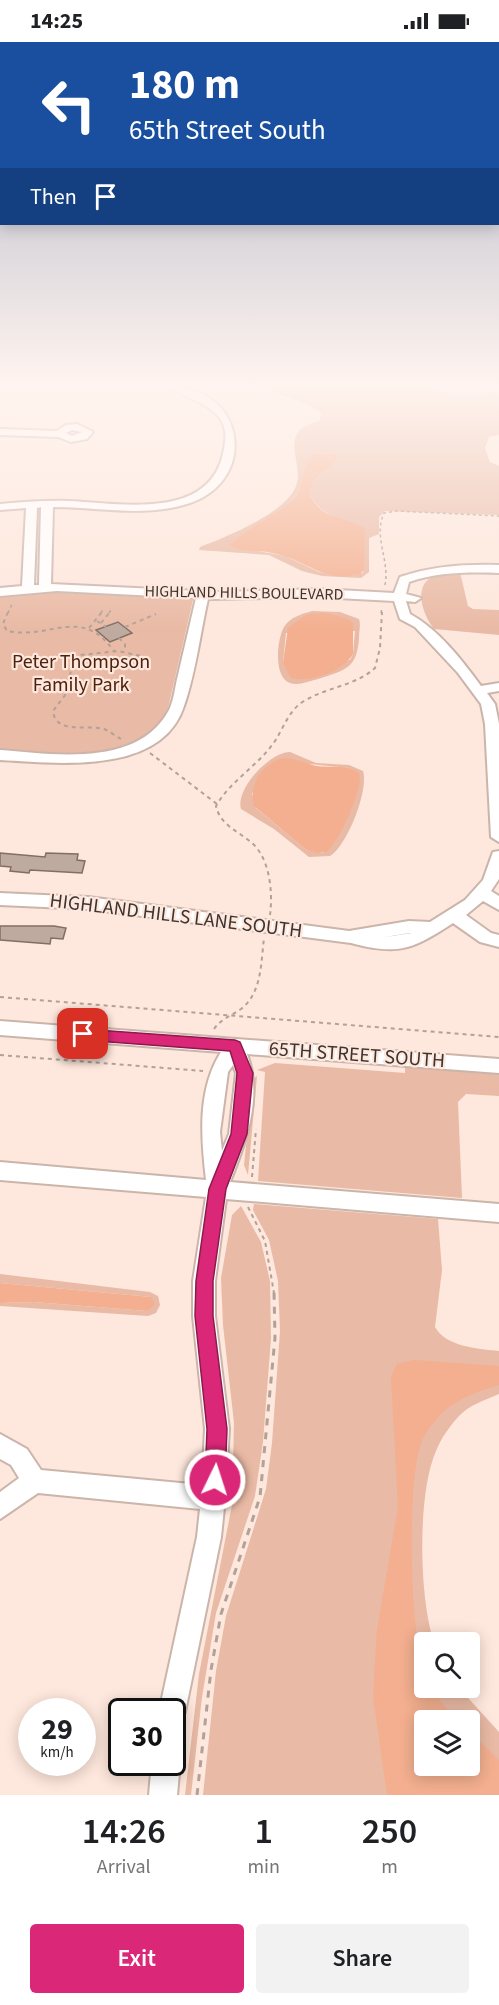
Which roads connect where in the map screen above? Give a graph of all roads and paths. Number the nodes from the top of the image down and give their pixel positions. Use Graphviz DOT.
graph roads {
  1 [pos="223,469"];
  2 [pos="46,505"];
  3 [pos="32,506"];
  4 [pos="0,507"];
  5 [pos="499,516"];
  6 [pos="499,569"];
  7 [pos="415,576"];
  8 [pos="28,588"];
  9 [pos="45,588"];
  10 [pos="384,590"];
  11 [pos="0,592"];
  12 [pos="203,595"];
  13 [pos="14,597"];
  14 [pos="399,597"];
  15 [pos="415,598"];
  16 [pos="382,603"];
  17 [pos="103,609"];
  18 [pos="111,610"];
  19 [pos="156,614"];
  20 [pos="5,619"];
  21 [pos="0,620"];
  22 [pos="97,621"];
  23 [pos="101,623"];
  24 [pos="419,624"];
  25 [pos="105,627"];
  26 [pos="125,627"];
  27 [pos="89,628"];
  28 [pos="119,638"];
  29 [pos="114,651"];
  30 [pos="124,652"];
  31 [pos="150,658"];
  32 [pos="73,663"];
  33 [pos="87,664"];
  34 [pos="499,687"];
  35 [pos="479,690"];
  36 [pos="124,741"];
  37 [pos="149,751"];
  38 [pos="0,755"];
  39 [pos="217,804"];
  40 [pos="499,837"];
  41 [pos="499,856"];
  42 [pos="482,893"];
  43 [pos="0,898"];
  44 [pos="499,904"];
  45 [pos="270,916"];
  46 [pos="454,916"];
  47 [pos="264,938"];
  48 [pos="499,941"];
  49 [pos="0,997"];
  50 [pos="230,1015"];
  51 [pos="0,1028"];
  52 [pos="214,1029"];
  53 [pos="499,1037"];
  54 [pos="235,1046"];
  55 [pos="0,1054"];
  56 [pos="499,1066"];
  57 [pos="207,1070"];
  58 [pos="0,1171"];
  59 [pos="218,1189"];
  60 [pos="248,1206"];
  61 [pos="499,1213"];
  62 [pos="0,1446"];
  63 [pos="35,1481"];
  64 [pos="213,1498"];
  65 [pos="0,1507"];
  66 [pos="175,1698"];
  67 [pos="165,1776"];
  68 [pos="164,1795"];
  69 [pos="197,1795"];
  1 -- 2 [label="street"];
  2 -- 3 [label="street"];
  2 -- 9 [label="street"];
  3 -- 4 [label="street"];
  3 -- 8 [label="street"];
  5 -- 10 [label="path"];
  6 -- 7 [label="street"];
  7 -- 14 [label="street"];
  7 -- 15 [label="street"];
  8 -- 9 [label="street, HIGHLAND HILLS BOULEVARD"];
  8 -- 11 [label="street, HIGHLAND HILLS BOULEVARD"];
  9 -- 12 [label="street, HIGHLAND HILLS BOULEVARD"];
  12 -- 14 [label="street, HIGHLAND HILLS BOULEVARD"];
  12 -- 38 [label="street"];
  13 -- 20 [label="path"];
  14 -- 15 [label="street, HIGHLAND HILLS BOULEVARD"];
  14 -- 24 [label="street"];
  15 -- 24 [label="street"];
  16 -- 39 [label="path"];
  17 -- 22 [label="path"];
  18 -- 23 [label="path"];
  19 -- 26 [label="path"];
  20 -- 21 [label="path"];
  20 -- 27 [label="path"];
  22 -- 23 [label="path"];
  22 -- 27 [label="path"];
  23 -- 25 [label="path"];
  24 -- 35 [label="street"];
  27 -- 29 [label="path"];
  28 -- 30 [label="path"];
  29 -- 30 [label="path"];
  29 -- 32 [label="path"];
  30 -- 31 [label="path"];
  32 -- 33 [label="path"];
  32 -- 36 [label="path"];
  34 -- 35 [label="street"];
  35 -- 40 [label="street"];
  37 -- 39 [label="path"];
  39 -- 45 [label="path"];
  41 -- 42 [label="street, HIGHLAND HILLS LANE SOUTH"];
  42 -- 44 [label="street"];
  42 -- 46 [label="street, HIGHLAND HILLS LANE SOUTH"];
  43 -- 46 [label="street, HIGHLAND HILLS LANE SOUTH"];
  46 -- 48 [label="street"];
  47 -- 50 [label="path"];
  49 -- 50 [label="path"];
  50 -- 52 [label="path"];
  50 -- 53 [label="path"];
  51 -- 54 [label="street, 65TH STREET SOUTH"];
  54 -- 56 [label="street, 65TH STREET SOUTH"];
  54 -- 59 [label="street"];
  54 -- 59 [label="street"];
  55 -- 57 [label="path"];
  58 -- 59 [label="street"];
  59 -- 61 [label="street"];
  59 -- 64 [label="street"];
  60 -- 69 [label="path"];
  62 -- 63 [label="street"];
  63 -- 64 [label="street"];
  63 -- 65 [label="street"];
  64 -- 66 [label="street"];
  67 -- 68 [label="street"];
}
